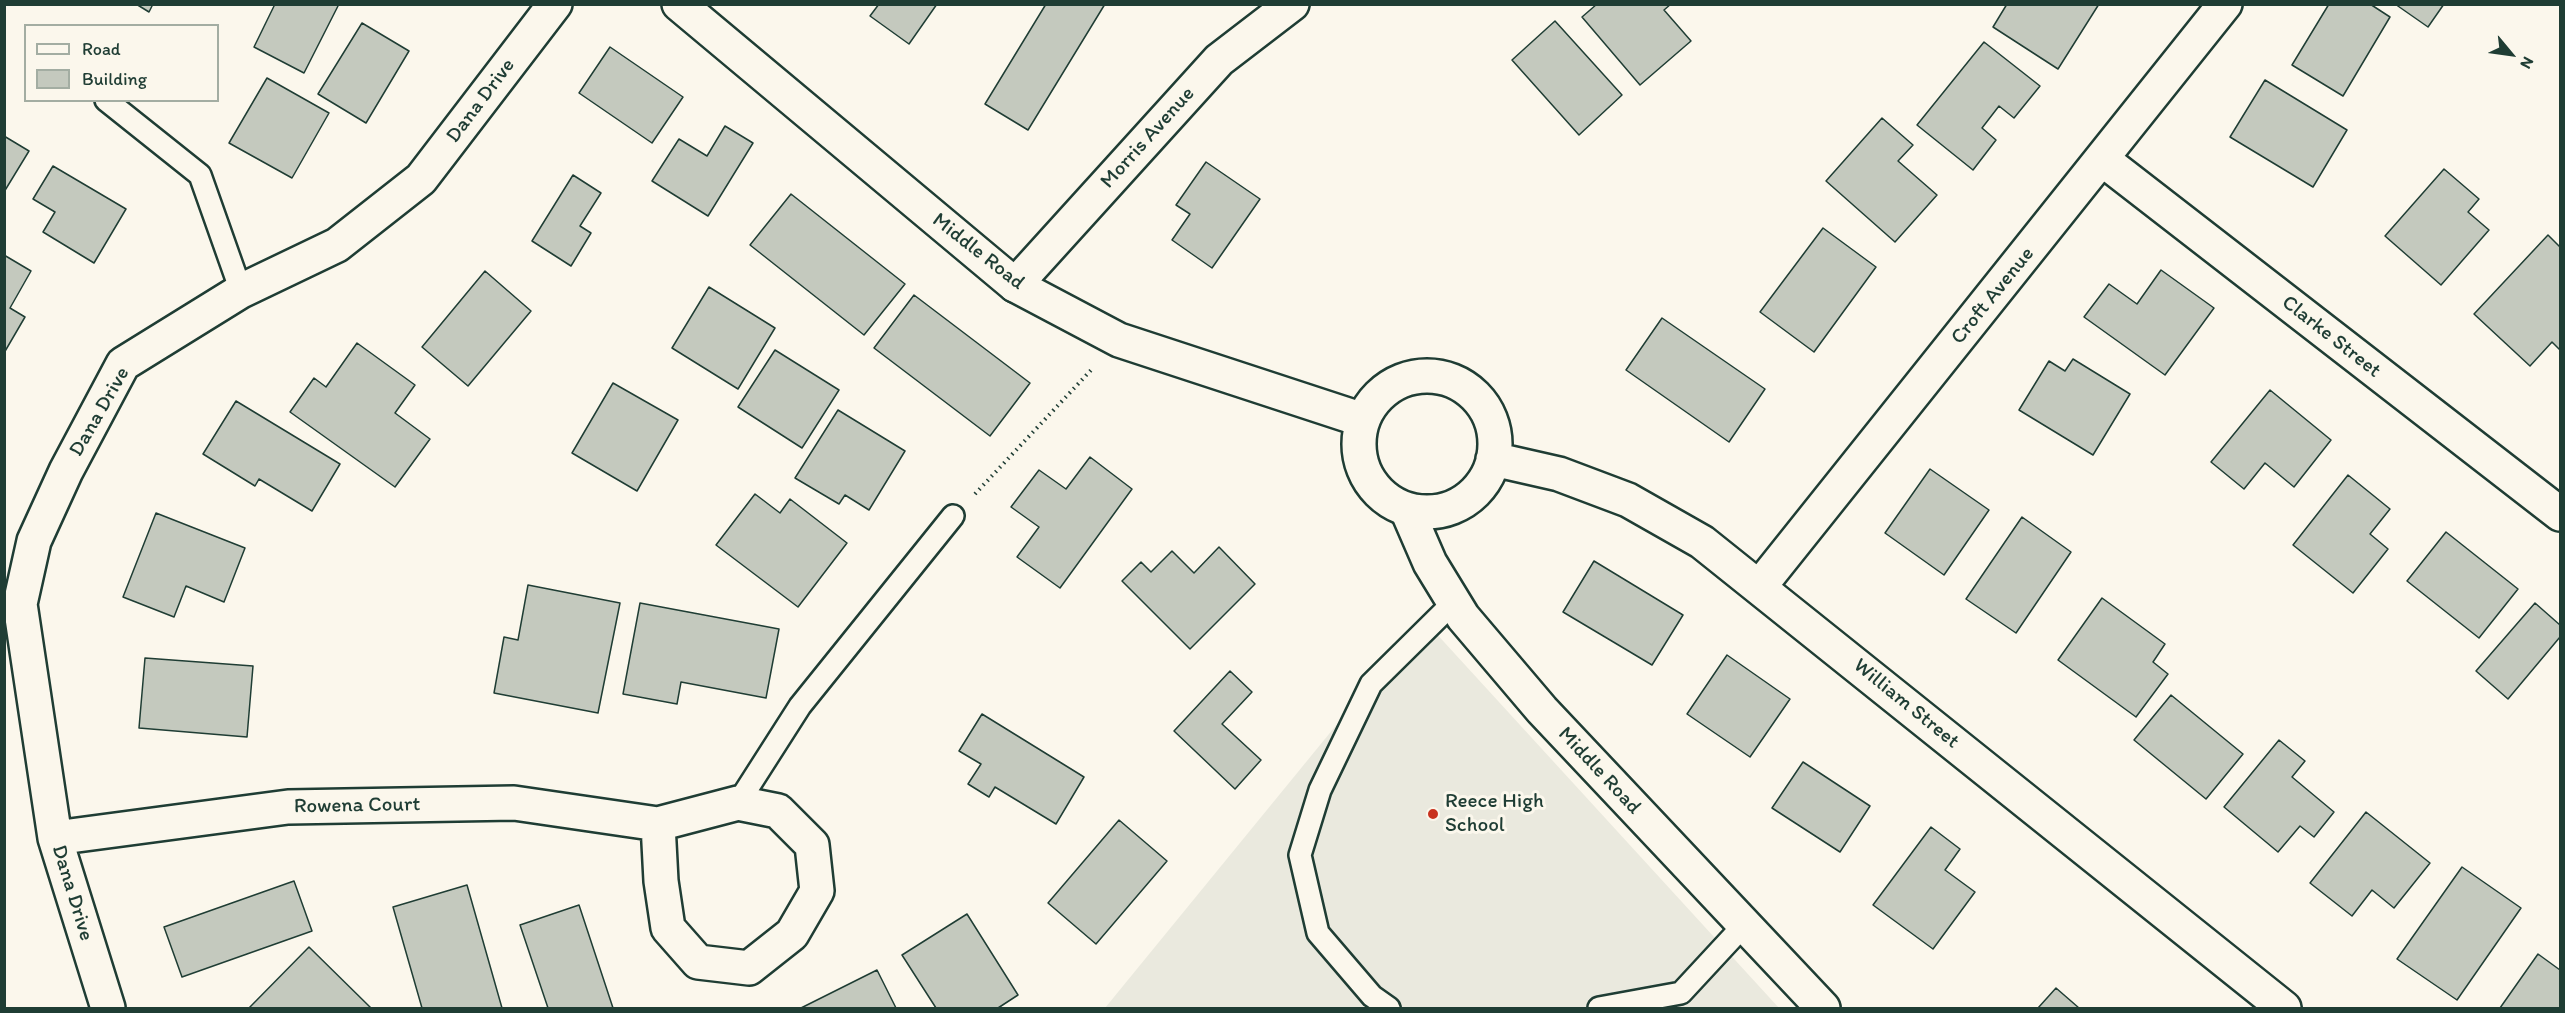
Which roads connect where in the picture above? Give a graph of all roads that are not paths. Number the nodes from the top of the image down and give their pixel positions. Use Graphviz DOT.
graph roads {
  1 [pos="555,4"];
  2 [pos="679,4"];
  3 [pos="1292,4"];
  4 [pos="2225,4"];
  5 [pos="109,102"];
  6 [pos="2102,159"];
  7 [pos="1015,285"];
  8 [pos="241,291"];
  9 [pos="1363,420"];
  10 [pos="1494,459"];
  11 [pos="1407,510"];
  12 [pos="2560,514"];
  13 [pos="953,516"];
  14 [pos="1760,586"];
  15 [pos="1454,602"];
  16 [pos="738,803"];
  17 [pos="658,824"];
  18 [pos="55,838"];
  19 [pos="1744,925"];
  20 [pos="108,1008"];
  21 [pos="1389,1008"];
  22 [pos="1599,1008"];
  23 [pos="1823,1008"];
  24 [pos="2284,1008"];
  1 -- 8 [label="street, Dana Drive"];
  2 -- 7 [label="street, Middle Road"];
  3 -- 7 [label="street, Morris Avenue"];
  4 -- 6 [label="street, Croft Avenue"];
  5 -- 8 [label="lane"];
  6 -- 12 [label="street, Clarke Street"];
  6 -- 14 [label="street, Croft Avenue"];
  7 -- 9 [label="street, Middle Road"];
  8 -- 18 [label="street, Dana Drive"];
  9 -- 10 [label="street"];
  9 -- 11 [label="street"];
  10 -- 11 [label="street"];
  10 -- 14 [label="street, William Street"];
  11 -- 15 [label="street, Middle Road"];
  13 -- 16 [label="lane"];
  14 -- 24 [label="street, William Street"];
  15 -- 19 [label="street, Middle Road"];
  15 -- 21 [label="lane"];
  16 -- 17 [label="street, Rowena Court"];
  16 -- 17 [label="street, Rowena Court"];
  17 -- 18 [label="street, Rowena Court"];
  18 -- 20 [label="street, Dana Drive"];
  19 -- 22 [label="lane"];
  19 -- 23 [label="street, Middle Road"];
}
